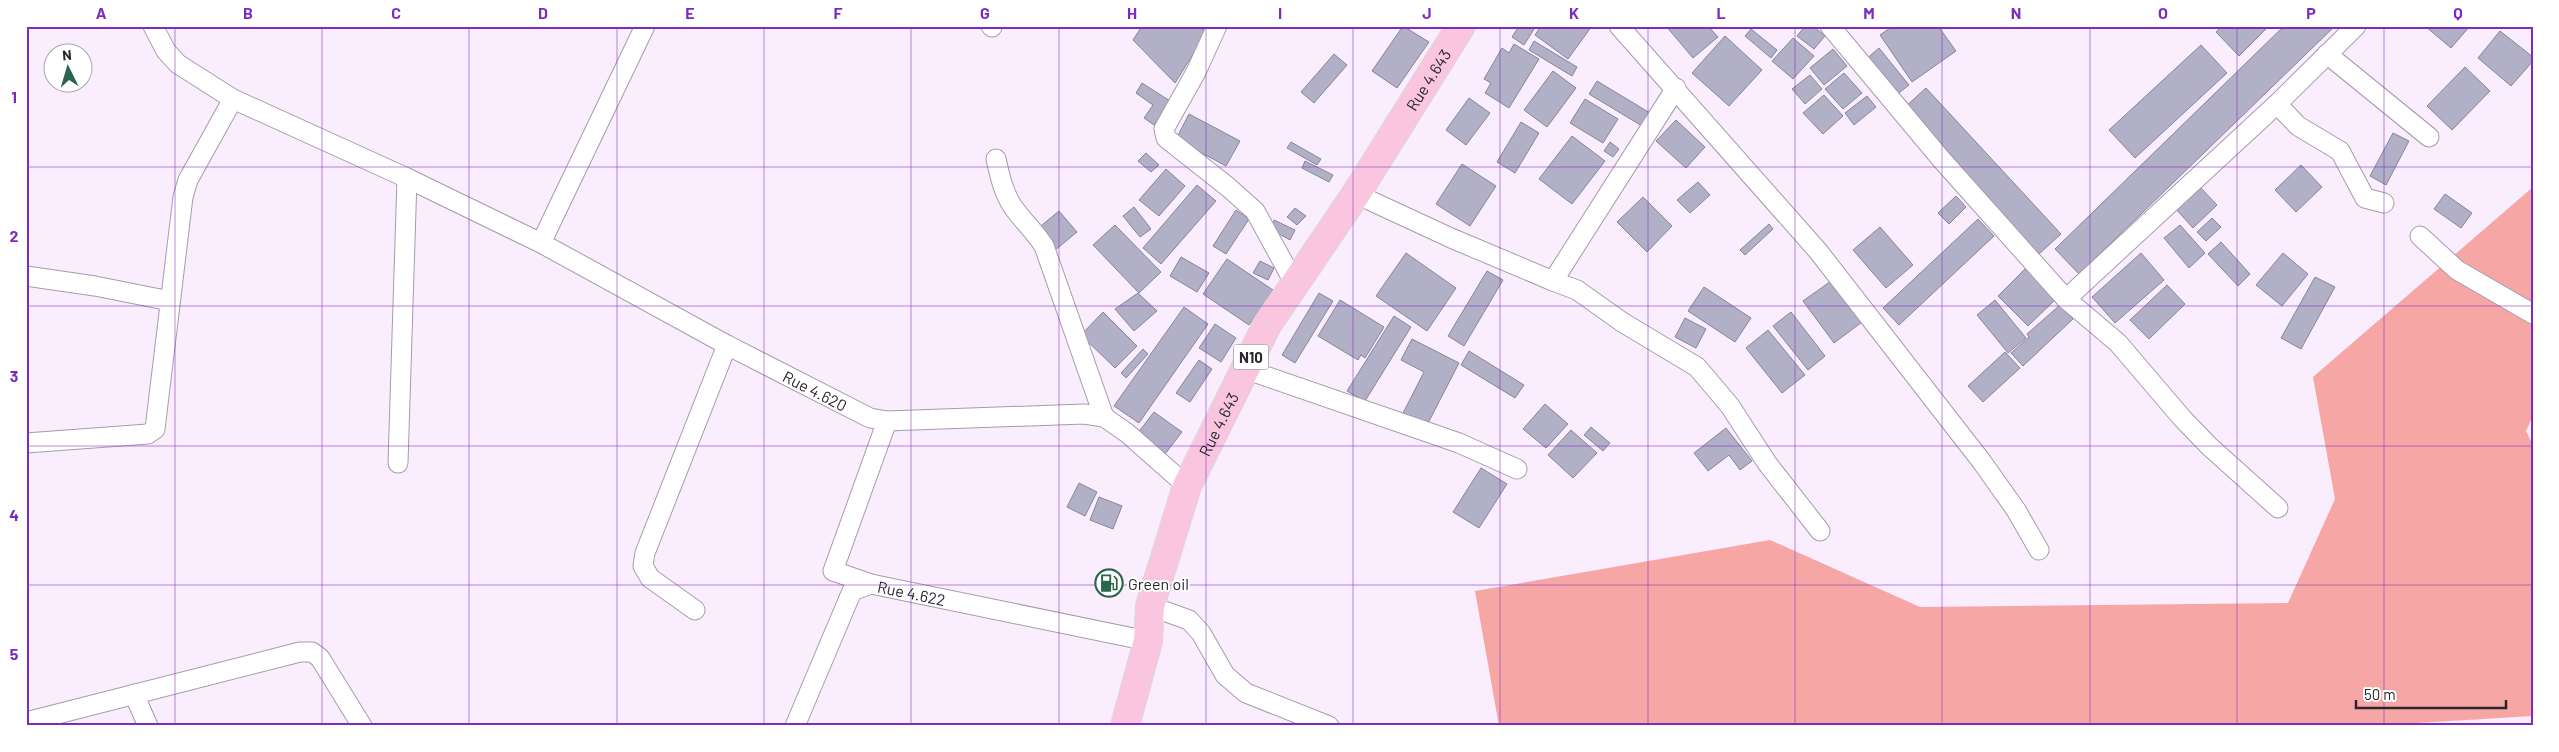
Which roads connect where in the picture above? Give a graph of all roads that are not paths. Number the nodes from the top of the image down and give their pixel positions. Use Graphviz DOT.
graph roads {
  1 [pos="153,26"];
  2 [pos="645,26"];
  3 [pos="1217,26"];
  4 [pos="1461,26"];
  5 [pos="1619,26"];
  6 [pos="1830,26"];
  7 [pos="2356,26"];
  8 [pos="2327,54"];
  9 [pos="1676,88"];
  10 [pos="233,99"];
  11 [pos="2277,104"];
  12 [pos="2430,137"];
  13 [pos="996,159"];
  14 [pos="407,178"];
  15 [pos="1356,194"];
  16 [pos="2384,202"];
  17 [pos="2420,236"];
  18 [pos="541,243"];
  19 [pos="26,276"];
  20 [pos="1553,281"];
  21 [pos="1295,284"];
  22 [pos="2066,299"];
  23 [pos="170,301"];
  24 [pos="2533,314"];
  25 [pos="727,346"];
  26 [pos="1245,369"];
  27 [pos="1104,417"];
  28 [pos="887,422"];
  29 [pos="26,443"];
  30 [pos="398,462"];
  31 [pos="1517,469"];
  32 [pos="1187,486"];
  33 [pos="2278,508"];
  34 [pos="1820,531"];
  35 [pos="2039,550"];
  36 [pos="871,584"];
  37 [pos="1150,606"];
  38 [pos="695,610"];
  39 [pos="1148,641"];
  40 [pos="134,694"];
  41 [pos="26,722"];
  42 [pos="148,726"];
  43 [pos="362,726"];
  44 [pos="795,726"];
  45 [pos="1125,726"];
  46 [pos="1329,726"];
  1 -- 10 [label="street, Rue 4.620"];
  2 -- 18 [label="street"];
  3 -- 21 [label="street"];
  4 -- 15 [label="highway, Rue 4.643 / N10"];
  5 -- 9 [label="street"];
  6 -- 22 [label="street"];
  7 -- 8 [label="street"];
  8 -- 11 [label="street"];
  8 -- 12 [label="street"];
  9 -- 20 [label="street"];
  9 -- 35 [label="street"];
  10 -- 14 [label="street, Rue 4.620"];
  10 -- 23 [label="street"];
  11 -- 16 [label="street"];
  11 -- 22 [label="street"];
  13 -- 27 [label="street"];
  14 -- 18 [label="street, Rue 4.620"];
  14 -- 30 [label="street"];
  15 -- 20 [label="street"];
  15 -- 21 [label="highway, Rue 4.643 / N10"];
  17 -- 24 [label="street"];
  18 -- 25 [label="street, Rue 4.620"];
  19 -- 23 [label="street"];
  20 -- 34 [label="street"];
  21 -- 26 [label="highway, Rue 4.643 / N10"];
  22 -- 33 [label="street"];
  23 -- 29 [label="street"];
  25 -- 28 [label="street, Rue 4.620"];
  25 -- 38 [label="street"];
  26 -- 31 [label="street"];
  26 -- 32 [label="highway, Rue 4.643 / N10"];
  27 -- 28 [label="street, Rue 4.620"];
  27 -- 32 [label="street, Rue 4.620"];
  28 -- 36 [label="street, Rue 4.622"];
  32 -- 37 [label="highway, Rue 4.643 / N10"];
  36 -- 39 [label="street, Rue 4.622"];
  36 -- 44 [label="street"];
  37 -- 39 [label="highway, Rue 4.643 / N10"];
  37 -- 46 [label="street"];
  39 -- 45 [label="highway, Rue 4.643 / N10"];
  40 -- 41 [label="street"];
  40 -- 42 [label="street"];
  40 -- 43 [label="street"];
}
